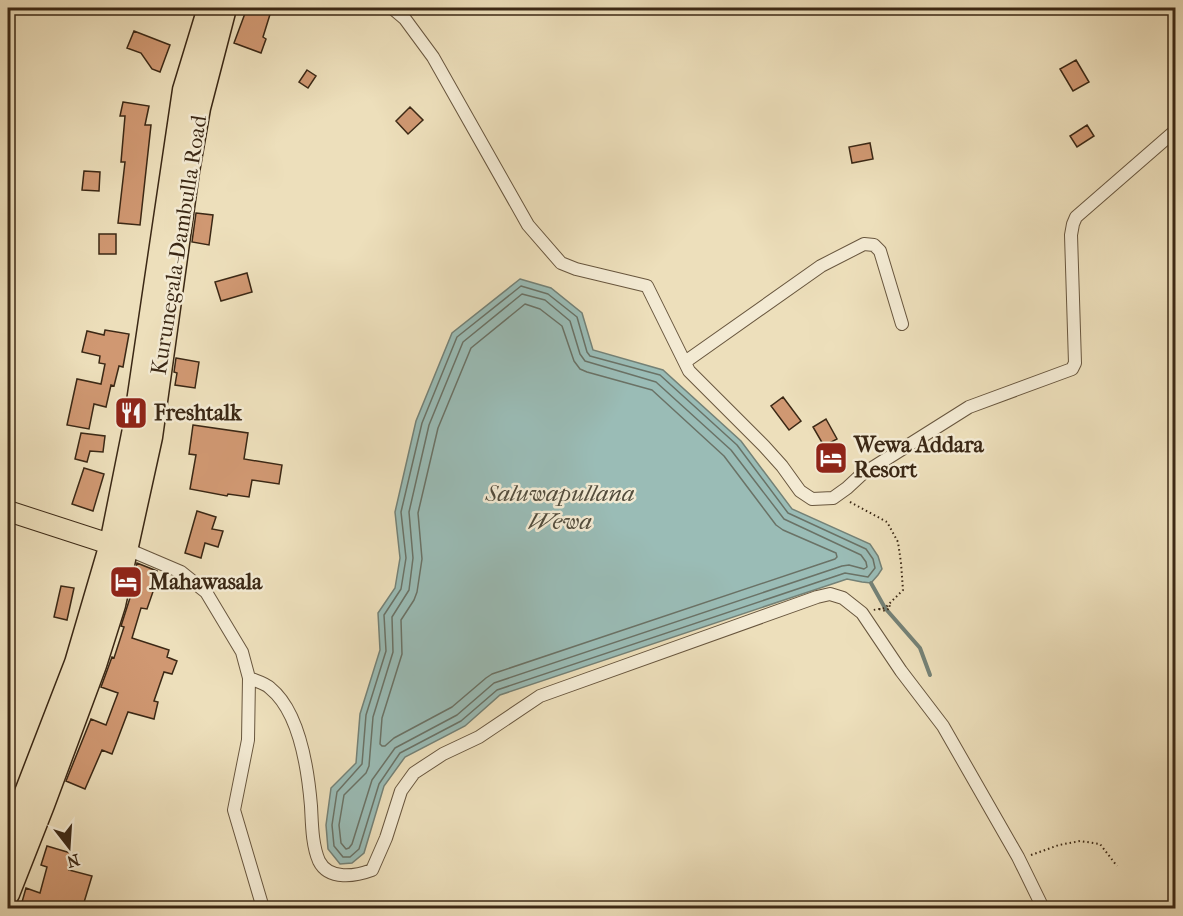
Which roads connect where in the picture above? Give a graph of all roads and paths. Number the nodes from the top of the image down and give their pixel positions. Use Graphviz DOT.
graph roads {
  1 [pos="209,8"];
  2 [pos="225,8"];
  3 [pos="392,8"];
  4 [pos="1176,129"];
  5 [pos="902,324"];
  6 [pos="685,362"];
  7 [pos="832,498"];
  8 [pos="8,511"];
  9 [pos="119,546"];
  10 [pos="862,613"];
  11 [pos="249,678"];
  12 [pos="33,802"];
  13 [pos="8,839"];
  14 [pos="1018,857"];
  15 [pos="1117,866"];
  16 [pos="8,894"];
  17 [pos="263,909"];
  18 [pos="1043,909"];
  1 -- 9 [label="highway, Kurunegala-Dambulla Road"];
  2 -- 9 [label="highway, Kurunegala-Dambulla Road"];
  3 -- 6 [label="street"];
  4 -- 7 [label="street"];
  5 -- 6 [label="street"];
  6 -- 7 [label="street"];
  7 -- 10 [label="path"];
  8 -- 9 [label="main road"];
  9 -- 11 [label="street"];
  9 -- 12 [label="highway, Kurunegala-Dambulla Road"];
  10 -- 11 [label="street"];
  10 -- 14 [label="street"];
  11 -- 17 [label="street"];
  12 -- 13 [label="highway, Kurunegala-Dambulla Road"];
  12 -- 16 [label="highway, Kurunegala-Dambulla Road"];
  14 -- 15 [label="path"];
  14 -- 18 [label="street"];
}
